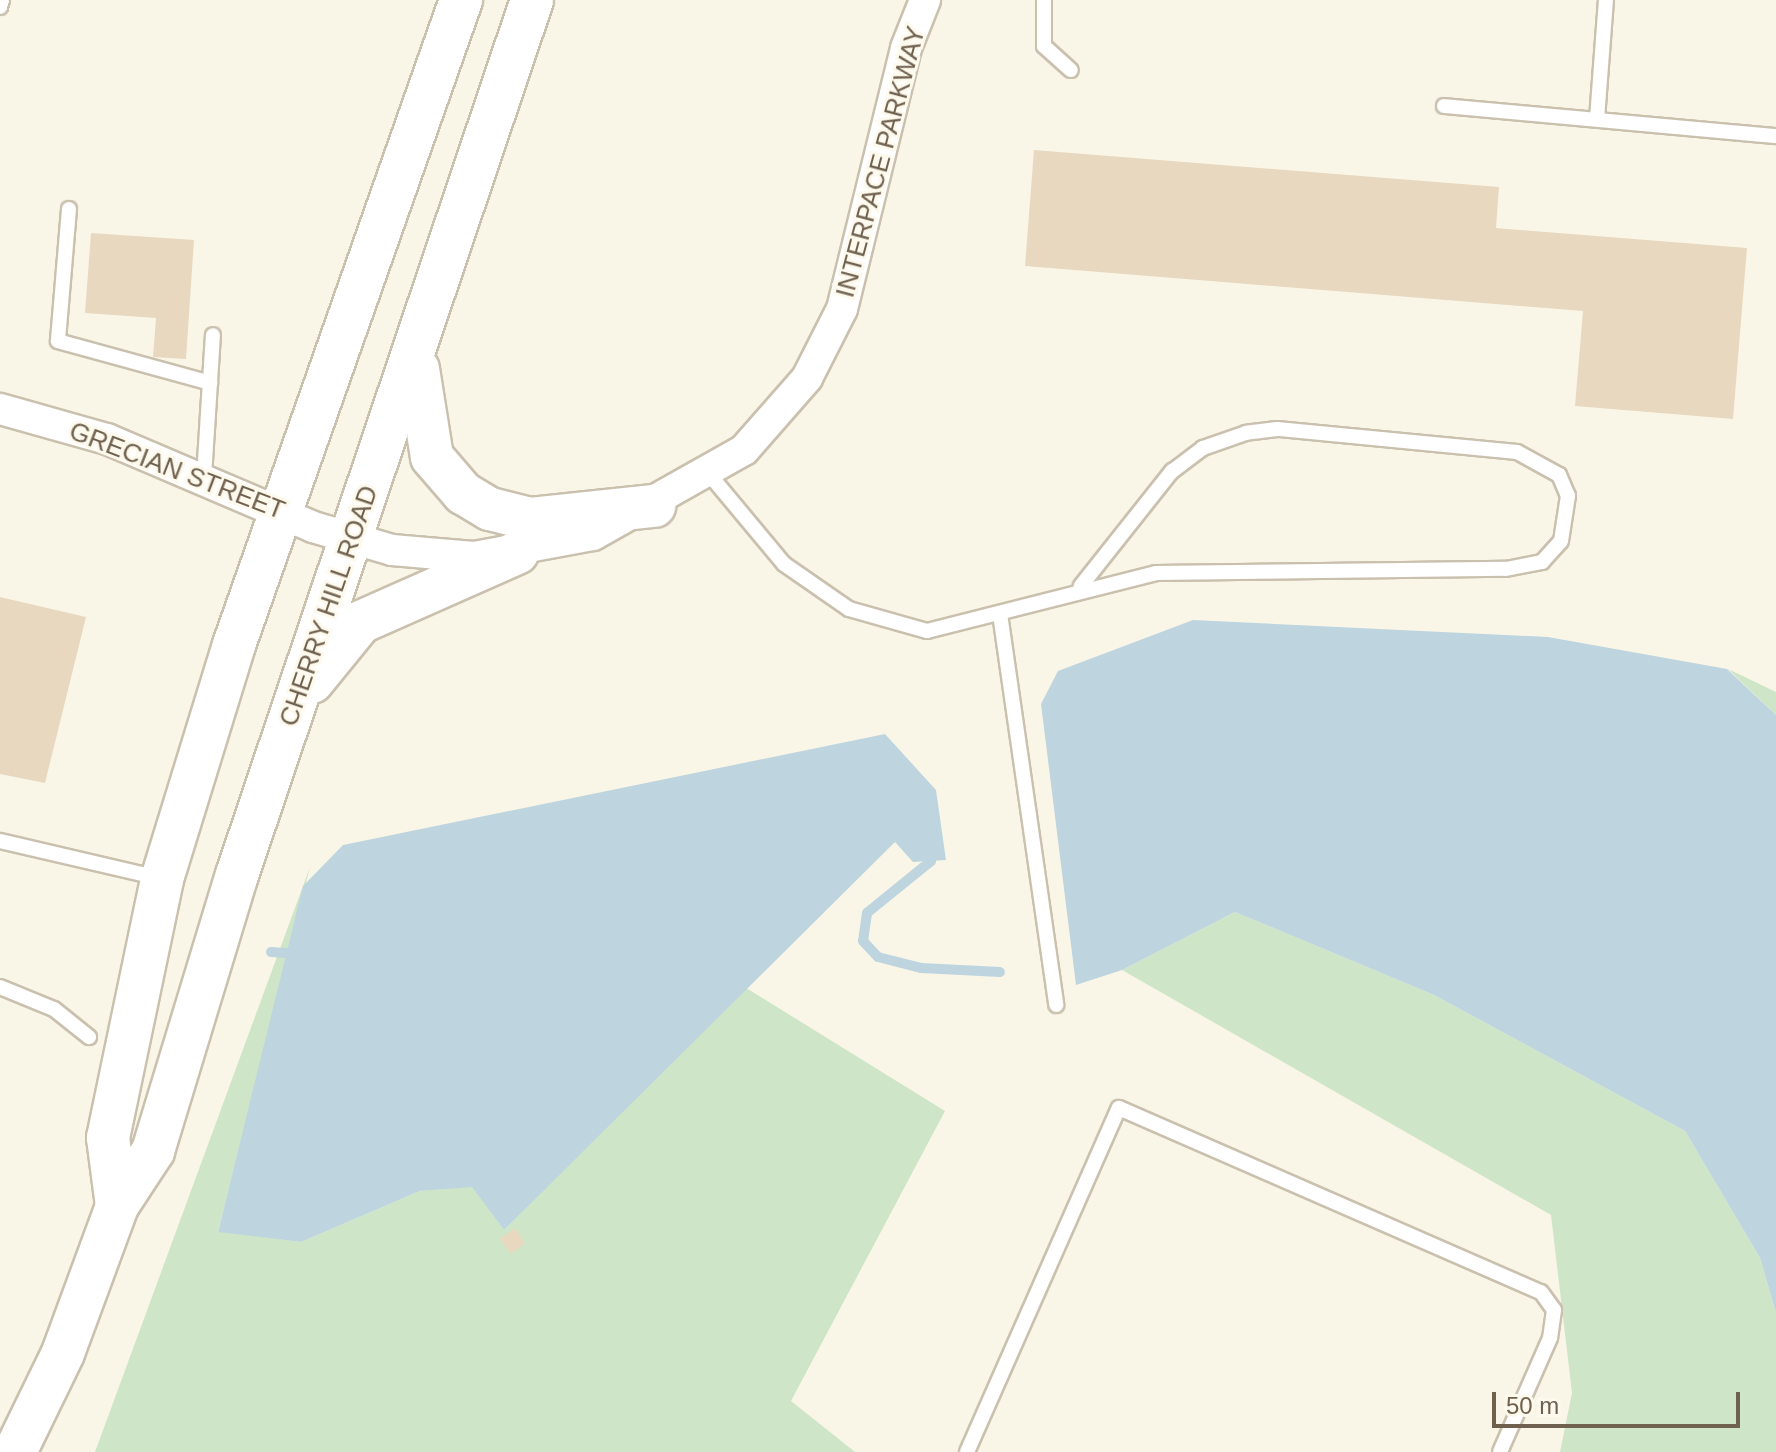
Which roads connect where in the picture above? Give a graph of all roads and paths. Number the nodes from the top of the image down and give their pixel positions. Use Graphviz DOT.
graph roads {
  1 [pos="2,0"];
  2 [pos="461,0"];
  3 [pos="532,0"];
  4 [pos="925,0"];
  5 [pos="1044,0"];
  6 [pos="1606,0"];
  7 [pos="0,7"];
  8 [pos="1071,70"];
  9 [pos="1444,106"];
  10 [pos="1597,119"];
  11 [pos="1776,136"];
  12 [pos="69,209"];
  13 [pos="213,335"];
  14 [pos="417,353"];
  15 [pos="210,383"];
  16 [pos="0,409"];
  17 [pos="709,474"];
  18 [pos="204,477"];
  19 [pos="654,506"];
  20 [pos="286,511"];
  21 [pos="352,538"];
  22 [pos="517,553"];
  23 [pos="1081,586"];
  24 [pos="1000,614"];
  25 [pos="294,704"];
  26 [pos="0,841"];
  27 [pos="162,879"];
  28 [pos="0,987"];
  29 [pos="1056,1005"];
  30 [pos="89,1037"];
  31 [pos="117,1206"];
  32 [pos="15,1452"];
  33 [pos="967,1452"];
  34 [pos="1500,1452"];
  1 -- 7 [label="lane"];
  2 -- 20 [label="main road, CHERRY HILL ROAD"];
  3 -- 14 [label="main road, CHERRY HILL ROAD"];
  4 -- 17 [label="street, INTERPACE PARKWAY"];
  5 -- 8 [label="lane"];
  6 -- 10 [label="lane"];
  9 -- 10 [label="lane"];
  10 -- 11 [label="lane"];
  12 -- 15 [label="lane"];
  13 -- 15 [label="lane"];
  14 -- 19 [label="main road"];
  14 -- 21 [label="main road, CHERRY HILL ROAD"];
  15 -- 18 [label="lane"];
  16 -- 18 [label="street, GRECIAN STREET"];
  17 -- 19 [label="street, INTERPACE PARKWAY"];
  17 -- 24 [label="lane"];
  18 -- 20 [label="street, GRECIAN STREET"];
  19 -- 22 [label="street, INTERPACE PARKWAY"];
  20 -- 21 [label="street, GRECIAN STREET"];
  20 -- 27 [label="main road, CHERRY HILL ROAD"];
  21 -- 22 [label="street, INTERPACE PARKWAY"];
  21 -- 25 [label="main road, CHERRY HILL ROAD"];
  22 -- 25 [label="main road"];
  23 -- 23 [label="lane"];
  23 -- 24 [label="lane"];
  24 -- 29 [label="lane"];
  25 -- 31 [label="main road, CHERRY HILL ROAD"];
  26 -- 27 [label="lane"];
  27 -- 31 [label="main road, CHERRY HILL ROAD"];
  28 -- 30 [label="lane"];
  31 -- 32 [label="main road, CHERRY HILL ROAD"];
  33 -- 34 [label="lane"];
}
